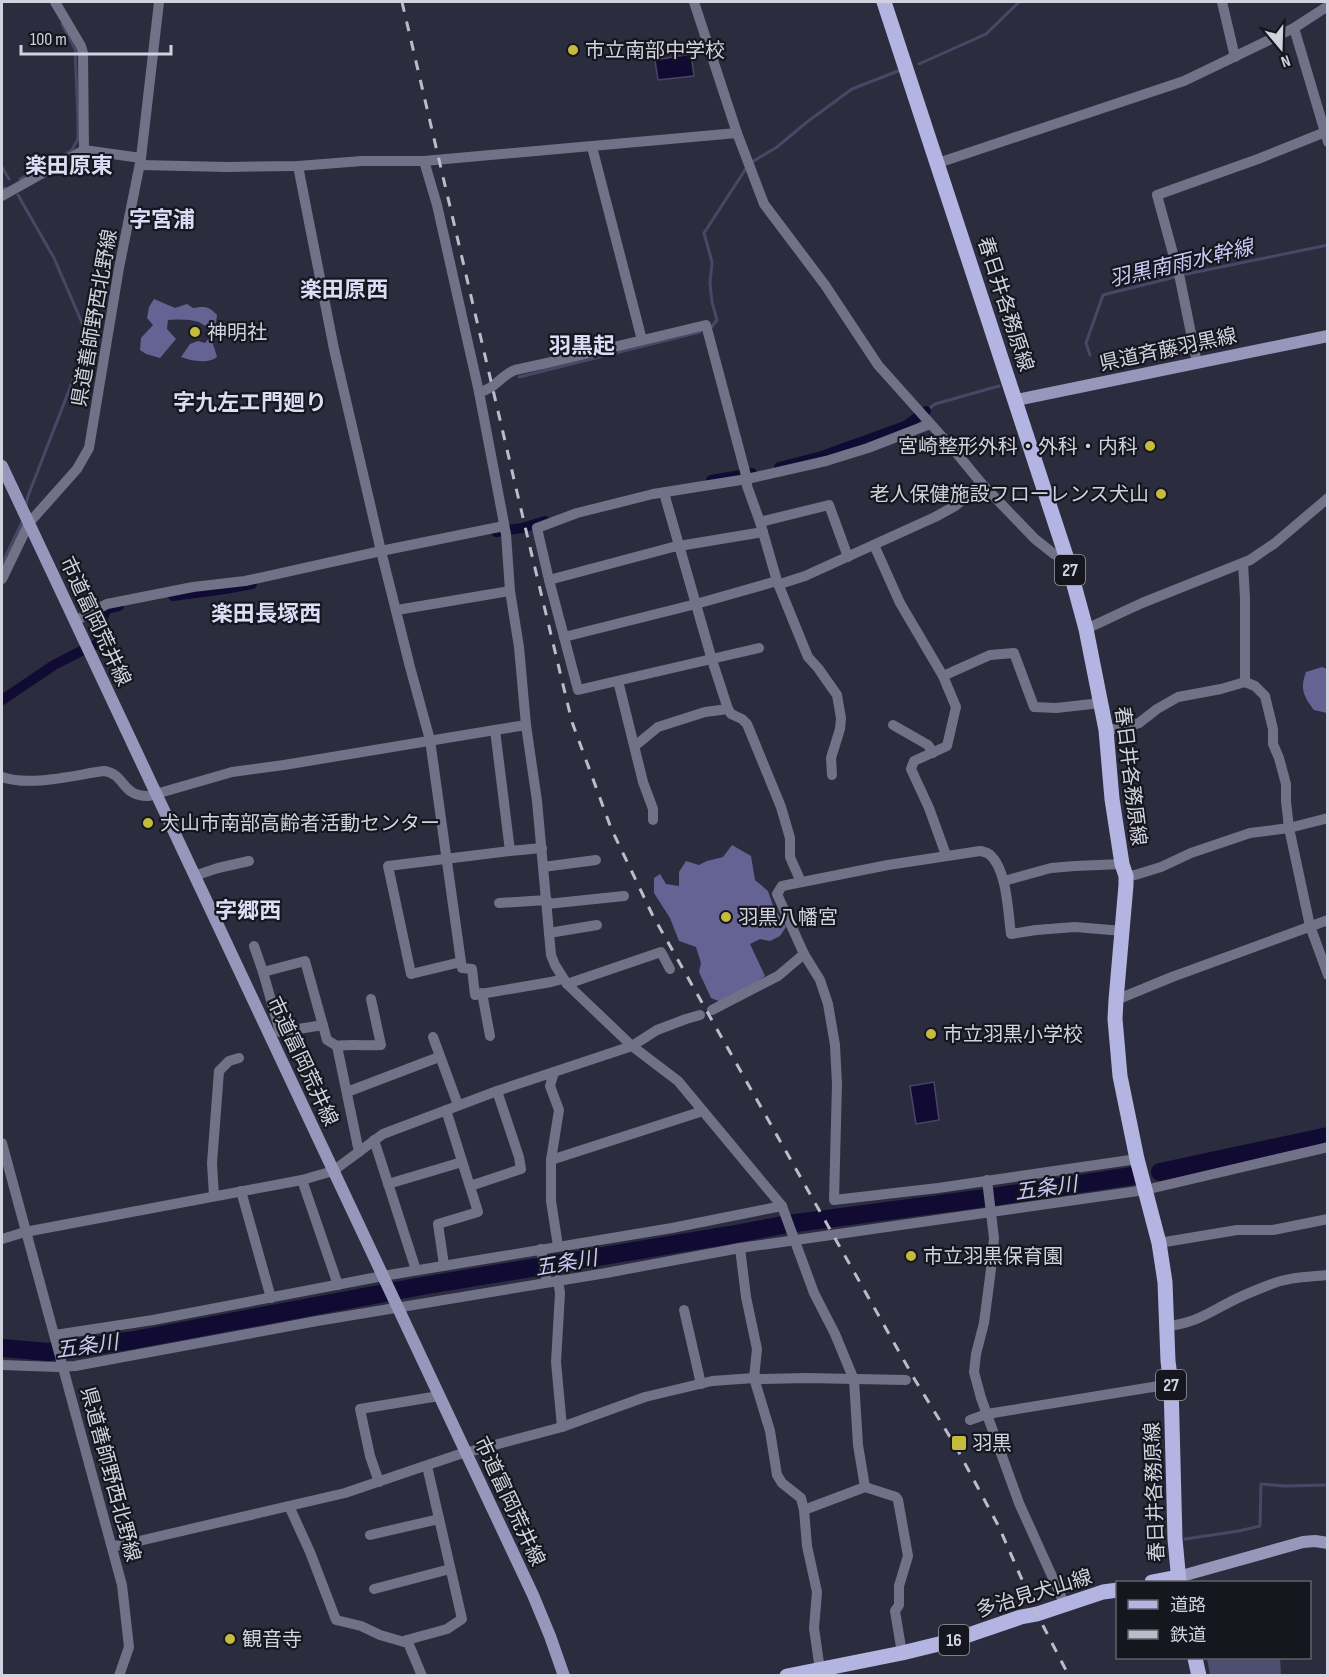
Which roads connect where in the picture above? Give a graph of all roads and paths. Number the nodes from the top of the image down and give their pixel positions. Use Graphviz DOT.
graph roads {
  1 [pos="56,2"];
  2 [pos="159,2"];
  3 [pos="694,2"];
  4 [pos="884,2"];
  5 [pos="1222,2"];
  6 [pos="1328,6"];
  7 [pos="1294,28"];
  8 [pos="1235,57"];
  9 [pos="737,133"];
  10 [pos="1327,135"];
  11 [pos="592,147"];
  12 [pos="84,150"];
  13 [pos="424,161"];
  14 [pos="140,162"];
  15 [pos="938,164"];
  16 [pos="298,166"];
  17 [pos="2,196"];
  18 [pos="1328,336"];
  19 [pos="642,340"];
  20 [pos="1197,363"];
  21 [pos="479,392"];
  22 [pos="1016,400"];
  23 [pos="930,424"];
  24 [pos="2,466"];
  25 [pos="747,479"];
  26 [pos="982,484"];
  27 [pos="664,493"];
  28 [pos="1328,498"];
  29 [pos="29,523"];
  30 [pos="761,527"];
  31 [pos="505,530"];
  32 [pos="874,545"];
  33 [pos="679,547"];
  34 [pos="383,555"];
  35 [pos="848,557"];
  36 [pos="1067,560"];
  37 [pos="1243,563"];
  38 [pos="2,579"];
  39 [pos="549,580"];
  40 [pos="778,583"];
  41 [pos="510,591"];
  42 [pos="696,604"];
  43 [pos="397,610"];
  44 [pos="75,621"];
  45 [pos="1086,629"];
  46 [pos="564,637"];
  47 [pos="759,648"];
  48 [pos="712,660"];
  49 [pos="943,676"];
  50 [pos="618,681"];
  51 [pos="1245,682"];
  52 [pos="1101,703"];
  53 [pos="728,709"];
  54 [pos="526,725"];
  55 [pos="894,725"];
  56 [pos="495,730"];
  57 [pos="1106,730"];
  58 [pos="430,740"];
  59 [pos="635,746"];
  60 [pos="933,753"];
  61 [pos="832,775"];
  62 [pos="2,777"];
  63 [pos="156,793"];
  64 [pos="1328,818"];
  65 [pos="653,820"];
  66 [pos="1289,828"];
  67 [pos="542,848"];
  68 [pos="510,851"];
  69 [pos="946,855"];
  70 [pos="447,858"];
  71 [pos="596,860"];
  72 [pos="249,861"];
  73 [pos="543,867"];
  74 [pos="1124,870"];
  75 [pos="194,876"];
  76 [pos="1004,881"];
  77 [pos="801,882"];
  78 [pos="624,896"];
  79 [pos="547,902"];
  80 [pos="499,903"];
  81 [pos="1328,920"];
  82 [pos="597,925"];
  83 [pos="1310,926"];
  84 [pos="1123,931"];
  85 [pos="549,933"];
  86 [pos="254,946"];
  87 [pos="804,954"];
  88 [pos="461,962"];
  89 [pos="670,969"];
  90 [pos="264,972"];
  91 [pos="1328,975"];
  92 [pos="565,981"];
  93 [pos="482,993"];
  94 [pos="371,999"];
  95 [pos="1116,1000"];
  96 [pos="712,1010"];
  97 [pos="700,1015"];
  98 [pos="323,1026"];
  99 [pos="275,1035"];
  100 [pos="490,1036"];
  101 [pos="432,1037"];
  102 [pos="337,1046"];
  103 [pos="632,1046"];
  104 [pos="439,1057"];
  105 [pos="239,1058"];
  106 [pos="554,1072"];
  107 [pos="497,1091"];
  108 [pos="347,1092"];
  109 [pos="458,1106"];
  110 [pos="446,1110"];
  111 [pos="703,1110"];
  112 [pos="374,1140"];
  113 [pos="2,1143"];
  114 [pos="1328,1147"];
  115 [pos="359,1152"];
  116 [pos="1137,1159"];
  117 [pos="551,1160"];
  118 [pos="462,1162"];
  119 [pos="333,1171"];
  120 [pos="302,1179"];
  121 [pos="987,1180"];
  122 [pos="388,1184"];
  123 [pos="470,1186"];
  124 [pos="1145,1190"];
  125 [pos="241,1191"];
  126 [pos="214,1196"];
  127 [pos="783,1209"];
  128 [pos="991,1211"];
  129 [pos="1328,1219"];
  130 [pos="25,1232"];
  131 [pos="2,1239"];
  132 [pos="793,1239"];
  133 [pos="1159,1243"];
  134 [pos="558,1246"];
  135 [pos="740,1248"];
  136 [pos="541,1249"];
  137 [pos="444,1266"];
  138 [pos="416,1270"];
  139 [pos="1328,1275"];
  140 [pos="383,1276"];
  141 [pos="553,1281"];
  142 [pos="338,1285"];
  143 [pos="271,1298"];
  144 [pos="398,1308"];
  145 [pos="684,1310"];
  146 [pos="1167,1326"];
  147 [pos="55,1335"];
  148 [pos="2,1365"];
  149 [pos="63,1367"];
  150 [pos="754,1378"];
  151 [pos="854,1380"];
  152 [pos="906,1380"];
  153 [pos="701,1384"];
  154 [pos="1171,1384"];
  155 [pos="439,1396"];
  156 [pos="987,1414"];
  157 [pos="970,1420"];
  158 [pos="562,1427"];
  159 [pos="466,1454"];
  160 [pos="427,1466"];
  161 [pos="379,1482"];
  162 [pos="866,1487"];
  163 [pos="289,1506"];
  164 [pos="804,1510"];
  165 [pos="439,1519"];
  166 [pos="370,1535"];
  167 [pos="1328,1543"];
  168 [pos="112,1546"];
  169 [pos="450,1569"];
  170 [pos="1178,1580"];
  171 [pos="374,1588"];
  172 [pos="1116,1590"];
  173 [pos="1065,1605"];
  174 [pos="407,1640"];
  175 [pos="902,1653"];
  176 [pos="1195,1659"];
  177 [pos="829,1671"];
  178 [pos="119,1676"];
  179 [pos="422,1676"];
  180 [pos="564,1676"];
  181 [pos="787,1676"];
  182 [pos="1198,1676"];
  1 -- 12 [label="street"];
  2 -- 14 [label="street, 県道善師野西北野線"];
  3 -- 9 [label="street"];
  4 -- 15 [label="main road, 春日井各務原線 / 27"];
  5 -- 8 [label="street"];
  6 -- 7 [label="street"];
  7 -- 8 [label="street"];
  7 -- 10 [label="street"];
  8 -- 15 [label="street"];
  9 -- 11 [label="street"];
  9 -- 23 [label="street"];
  10 -- 20 [label="street"];
  11 -- 13 [label="street"];
  11 -- 19 [label="street"];
  12 -- 14 [label="street"];
  12 -- 17 [label="street"];
  13 -- 16 [label="street"];
  13 -- 21 [label="street"];
  14 -- 16 [label="street"];
  14 -- 29 [label="street, 県道善師野西北野線"];
  15 -- 22 [label="main road, 春日井各務原線 / 27"];
  16 -- 34 [label="street"];
  18 -- 20 [label="street, 県道斉藤羽黒線"];
  19 -- 21 [label="street"];
  19 -- 25 [label="street"];
  20 -- 22 [label="street, 県道斉藤羽黒線"];
  21 -- 31 [label="street"];
  22 -- 36 [label="main road, 春日井各務原線 / 27"];
  23 -- 25 [label="street"];
  23 -- 26 [label="street"];
  24 -- 29 [label="street, 市道富岡荒井線"];
  25 -- 27 [label="street"];
  25 -- 30 [label="street"];
  26 -- 32 [label="street"];
  26 -- 36 [label="street"];
  27 -- 33 [label="street"];
  27 -- 39 [label="street"];
  28 -- 37 [label="street"];
  29 -- 38 [label="street, 県道善師野西北野線"];
  29 -- 44 [label="street, 市道富岡荒井線"];
  30 -- 33 [label="street"];
  30 -- 35 [label="street"];
  30 -- 40 [label="street"];
  31 -- 34 [label="street"];
  31 -- 41 [label="street"];
  32 -- 35 [label="street"];
  32 -- 49 [label="street"];
  33 -- 39 [label="street"];
  33 -- 42 [label="street"];
  34 -- 43 [label="street"];
  34 -- 44 [label="street"];
  35 -- 40 [label="street"];
  36 -- 45 [label="main road, 春日井各務原線 / 27"];
  37 -- 45 [label="street"];
  37 -- 51 [label="street"];
  39 -- 46 [label="street"];
  40 -- 42 [label="street"];
  40 -- 61 [label="street"];
  41 -- 43 [label="street"];
  41 -- 54 [label="street"];
  42 -- 46 [label="street"];
  42 -- 48 [label="street"];
  43 -- 58 [label="street"];
  44 -- 63 [label="street, 市道富岡荒井線"];
  45 -- 52 [label="main road, 春日井各務原線 / 27"];
  46 -- 50 [label="street"];
  47 -- 48 [label="street"];
  48 -- 50 [label="street"];
  48 -- 53 [label="street"];
  49 -- 52 [label="street"];
  49 -- 60 [label="street"];
  50 -- 59 [label="street"];
  51 -- 57 [label="street"];
  51 -- 66 [label="street"];
  52 -- 57 [label="main road, 春日井各務原線 / 27"];
  53 -- 59 [label="street"];
  53 -- 77 [label="street"];
  54 -- 56 [label="street"];
  54 -- 67 [label="street"];
  55 -- 60 [label="street"];
  56 -- 58 [label="street"];
  56 -- 68 [label="street"];
  57 -- 74 [label="main road, 春日井各務原線 / 27"];
  58 -- 63 [label="street"];
  58 -- 70 [label="street"];
  59 -- 65 [label="street"];
  60 -- 69 [label="street"];
  62 -- 63 [label="street"];
  63 -- 75 [label="street, 市道富岡荒井線"];
  64 -- 66 [label="street"];
  66 -- 74 [label="street"];
  66 -- 83 [label="street"];
  67 -- 68 [label="street"];
  67 -- 73 [label="street"];
  68 -- 70 [label="street"];
  69 -- 76 [label="street"];
  69 -- 77 [label="street"];
  70 -- 88 [label="street"];
  70 -- 88 [label="street"];
  71 -- 73 [label="street"];
  72 -- 75 [label="street"];
  73 -- 79 [label="street"];
  74 -- 76 [label="street"];
  74 -- 84 [label="main road, 春日井各務原線 / 27"];
  75 -- 99 [label="street, 市道富岡荒井線"];
  76 -- 84 [label="street"];
  77 -- 87 [label="street"];
  78 -- 79 [label="street"];
  79 -- 80 [label="street"];
  79 -- 85 [label="street"];
  81 -- 83 [label="street"];
  82 -- 85 [label="street"];
  83 -- 91 [label="street"];
  83 -- 95 [label="street"];
  84 -- 95 [label="main road, 春日井各務原線 / 27"];
  85 -- 92 [label="street"];
  86 -- 90 [label="street"];
  87 -- 96 [label="street"];
  87 -- 121 [label="street"];
  88 -- 93 [label="street"];
  89 -- 92 [label="street"];
  90 -- 98 [label="street"];
  90 -- 99 [label="street"];
  92 -- 93 [label="street"];
  92 -- 103 [label="street"];
  93 -- 100 [label="street"];
  94 -- 102 [label="street"];
  95 -- 116 [label="main road, 春日井各務原線 / 27"];
  97 -- 103 [label="street"];
  98 -- 99 [label="street"];
  98 -- 102 [label="street"];
  99 -- 119 [label="street, 市道富岡荒井線"];
  101 -- 104 [label="street"];
  102 -- 108 [label="street"];
  103 -- 106 [label="street"];
  103 -- 111 [label="street"];
  104 -- 108 [label="street"];
  104 -- 109 [label="street"];
  105 -- 126 [label="street"];
  106 -- 107 [label="street"];
  106 -- 117 [label="street"];
  107 -- 109 [label="street"];
  107 -- 123 [label="street"];
  108 -- 115 [label="street"];
  109 -- 110 [label="street"];
  110 -- 112 [label="street"];
  110 -- 118 [label="street"];
  111 -- 117 [label="street"];
  111 -- 127 [label="street"];
  112 -- 115 [label="street"];
  112 -- 122 [label="street"];
  113 -- 130 [label="street, 県道善師野西北野線"];
  114 -- 124 [label="street"];
  115 -- 119 [label="street"];
  116 -- 121 [label="street"];
  116 -- 124 [label="main road, 春日井各務原線 / 27"];
  117 -- 134 [label="street"];
  118 -- 122 [label="street"];
  118 -- 123 [label="street"];
  119 -- 120 [label="street"];
  119 -- 140 [label="street, 市道富岡荒井線"];
  120 -- 125 [label="street"];
  120 -- 142 [label="street"];
  121 -- 128 [label="street"];
  122 -- 138 [label="street"];
  123 -- 137 [label="street"];
  124 -- 128 [label="street"];
  124 -- 133 [label="main road, 春日井各務原線 / 27"];
  125 -- 126 [label="street"];
  125 -- 143 [label="street"];
  126 -- 130 [label="street"];
  127 -- 132 [label="street"];
  127 -- 134 [label="street"];
  128 -- 132 [label="street"];
  128 -- 156 [label="street"];
  129 -- 133 [label="street"];
  130 -- 131 [label="street"];
  130 -- 147 [label="street, 県道善師野西北野線"];
  132 -- 135 [label="street"];
  132 -- 151 [label="street"];
  133 -- 146 [label="main road, 春日井各務原線 / 27"];
  134 -- 136 [label="street"];
  135 -- 141 [label="street"];
  135 -- 150 [label="street"];
  136 -- 137 [label="street"];
  136 -- 141 [label="street"];
  137 -- 138 [label="street"];
  138 -- 140 [label="street"];
  139 -- 146 [label="street"];
  140 -- 142 [label="street"];
  140 -- 144 [label="street, 市道富岡荒井線"];
  141 -- 144 [label="street"];
  141 -- 158 [label="street"];
  142 -- 143 [label="street"];
  143 -- 147 [label="street"];
  144 -- 149 [label="street"];
  144 -- 155 [label="street, 市道富岡荒井線"];
  145 -- 153 [label="street"];
  146 -- 154 [label="main road, 春日井各務原線 / 27"];
  147 -- 149 [label="street, 県道善師野西北野線"];
  148 -- 149 [label="street"];
  149 -- 168 [label="street, 県道善師野西北野線"];
  150 -- 151 [label="street"];
  150 -- 153 [label="street"];
  150 -- 164 [label="street"];
  151 -- 152 [label="street"];
  151 -- 162 [label="street"];
  153 -- 158 [label="street"];
  154 -- 156 [label="street"];
  154 -- 170 [label="main road, 春日井各務原線 / 27"];
  155 -- 159 [label="street, 市道富岡荒井線"];
  155 -- 161 [label="street"];
  156 -- 157 [label="street"];
  156 -- 173 [label="street"];
  158 -- 159 [label="street"];
  159 -- 160 [label="street"];
  159 -- 180 [label="street, 市道富岡荒井線"];
  160 -- 161 [label="street"];
  160 -- 165 [label="street"];
  161 -- 163 [label="street"];
  162 -- 164 [label="street"];
  162 -- 175 [label="street"];
  163 -- 168 [label="street"];
  163 -- 174 [label="street"];
  164 -- 177 [label="street"];
  165 -- 166 [label="street"];
  165 -- 169 [label="street"];
  167 -- 170 [label="street"];
  168 -- 178 [label="street, 県道善師野西北野線"];
  169 -- 171 [label="street"];
  169 -- 174 [label="street"];
  172 -- 173 [label="main road, 多治見犬山線 / 16"];
  173 -- 175 [label="main road, 多治見犬山線 / 16"];
  174 -- 179 [label="street"];
  175 -- 177 [label="main road, 多治見犬山線 / 16"];
  176 -- 182 [label="main road"];
  177 -- 181 [label="main road, 多治見犬山線 / 16"];
}
